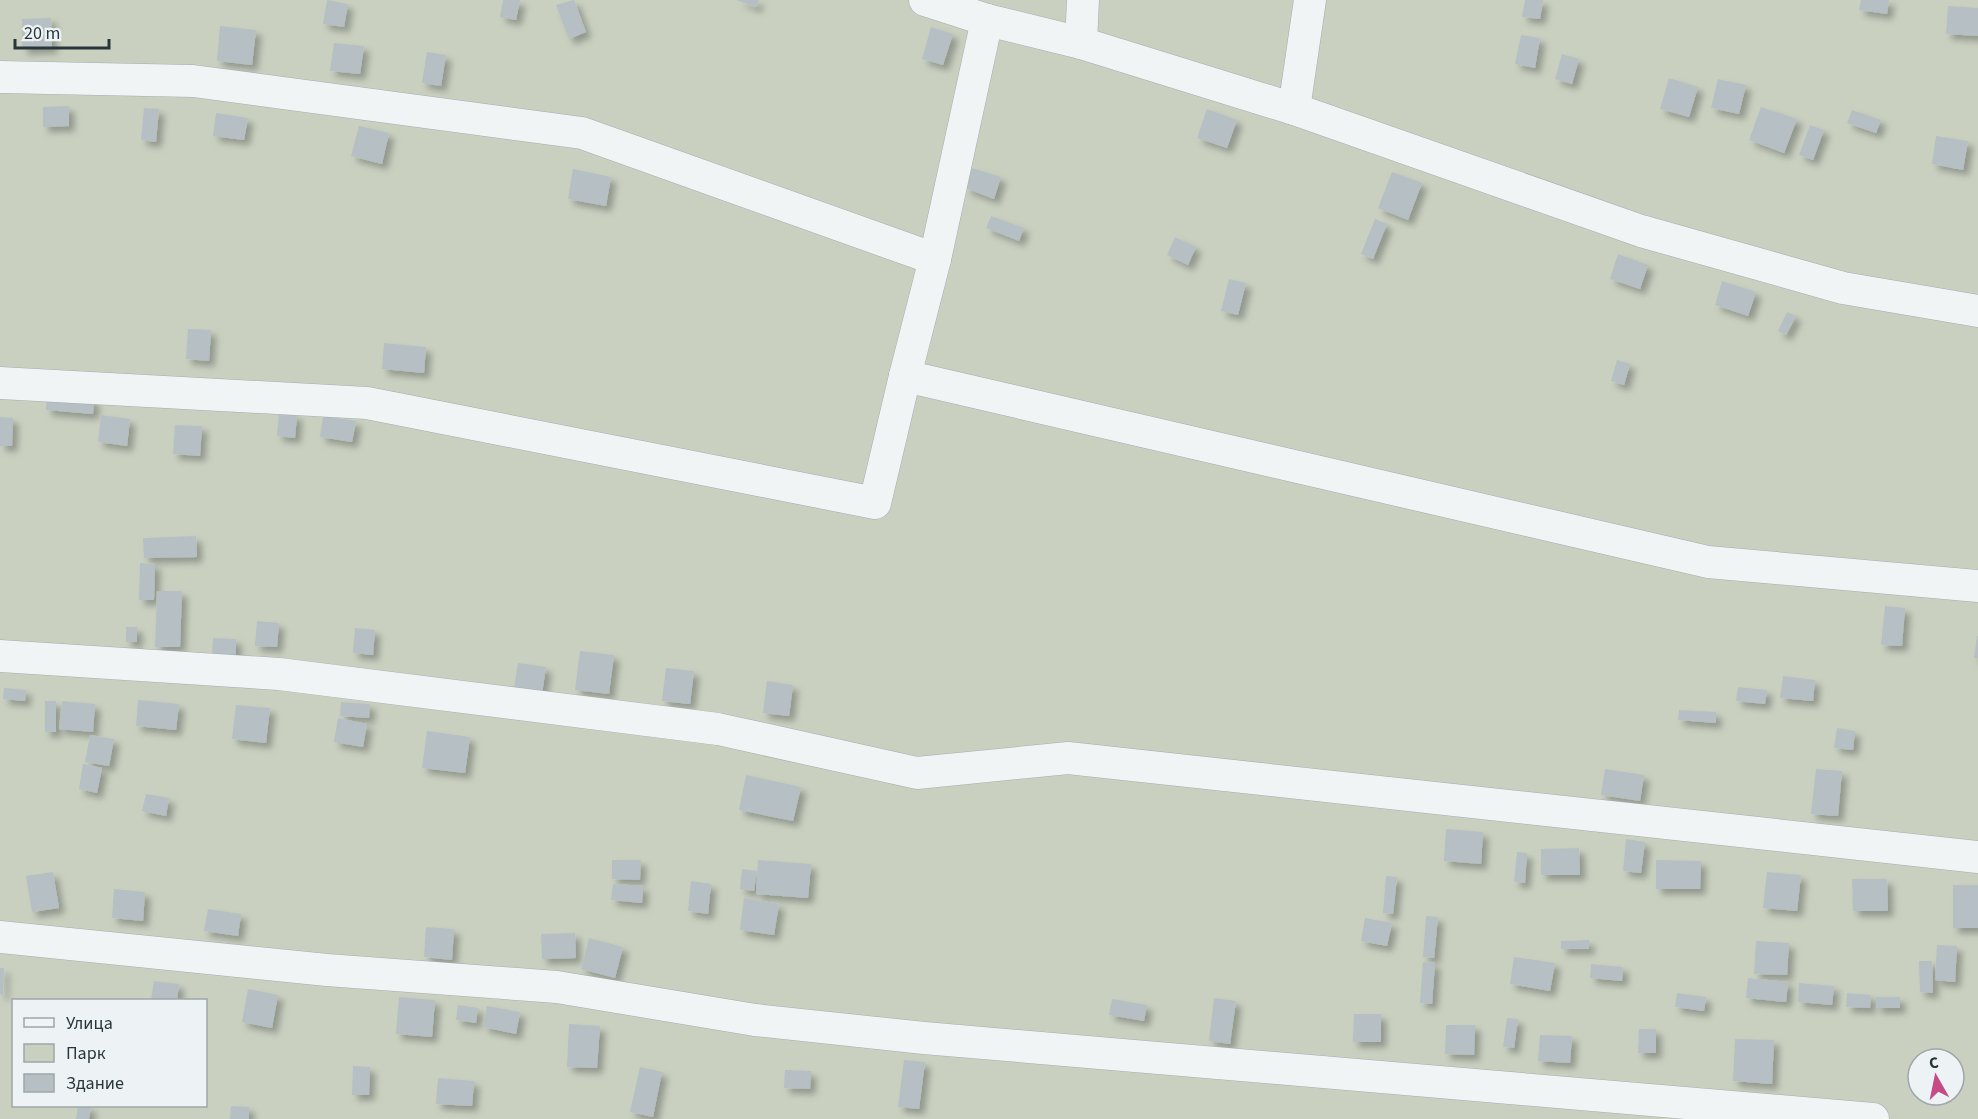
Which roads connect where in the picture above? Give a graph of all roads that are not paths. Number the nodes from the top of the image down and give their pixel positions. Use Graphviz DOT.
graph roads {
  1 [pos="925,0"];
  2 [pos="1083,0"];
  3 [pos="1310,0"];
  4 [pos="987,20"];
  5 [pos="1081,43"];
  6 [pos="0,77"];
  7 [pos="1294,109"];
  8 [pos="935,259"];
  9 [pos="1978,311"];
  10 [pos="905,376"];
  11 [pos="0,382"];
  12 [pos="1978,586"];
  13 [pos="0,656"];
  14 [pos="1978,857"];
  15 [pos="0,937"];
  16 [pos="1873,1119"];
  1 -- 4 [label="lane"];
  2 -- 5 [label="lane"];
  3 -- 7 [label="lane"];
  4 -- 5 [label="lane"];
  4 -- 8 [label="lane"];
  5 -- 7 [label="lane"];
  6 -- 8 [label="lane"];
  7 -- 9 [label="lane"];
  8 -- 10 [label="lane"];
  10 -- 11 [label="lane"];
  10 -- 12 [label="lane"];
  13 -- 14 [label="lane"];
  15 -- 16 [label="lane"];
}
